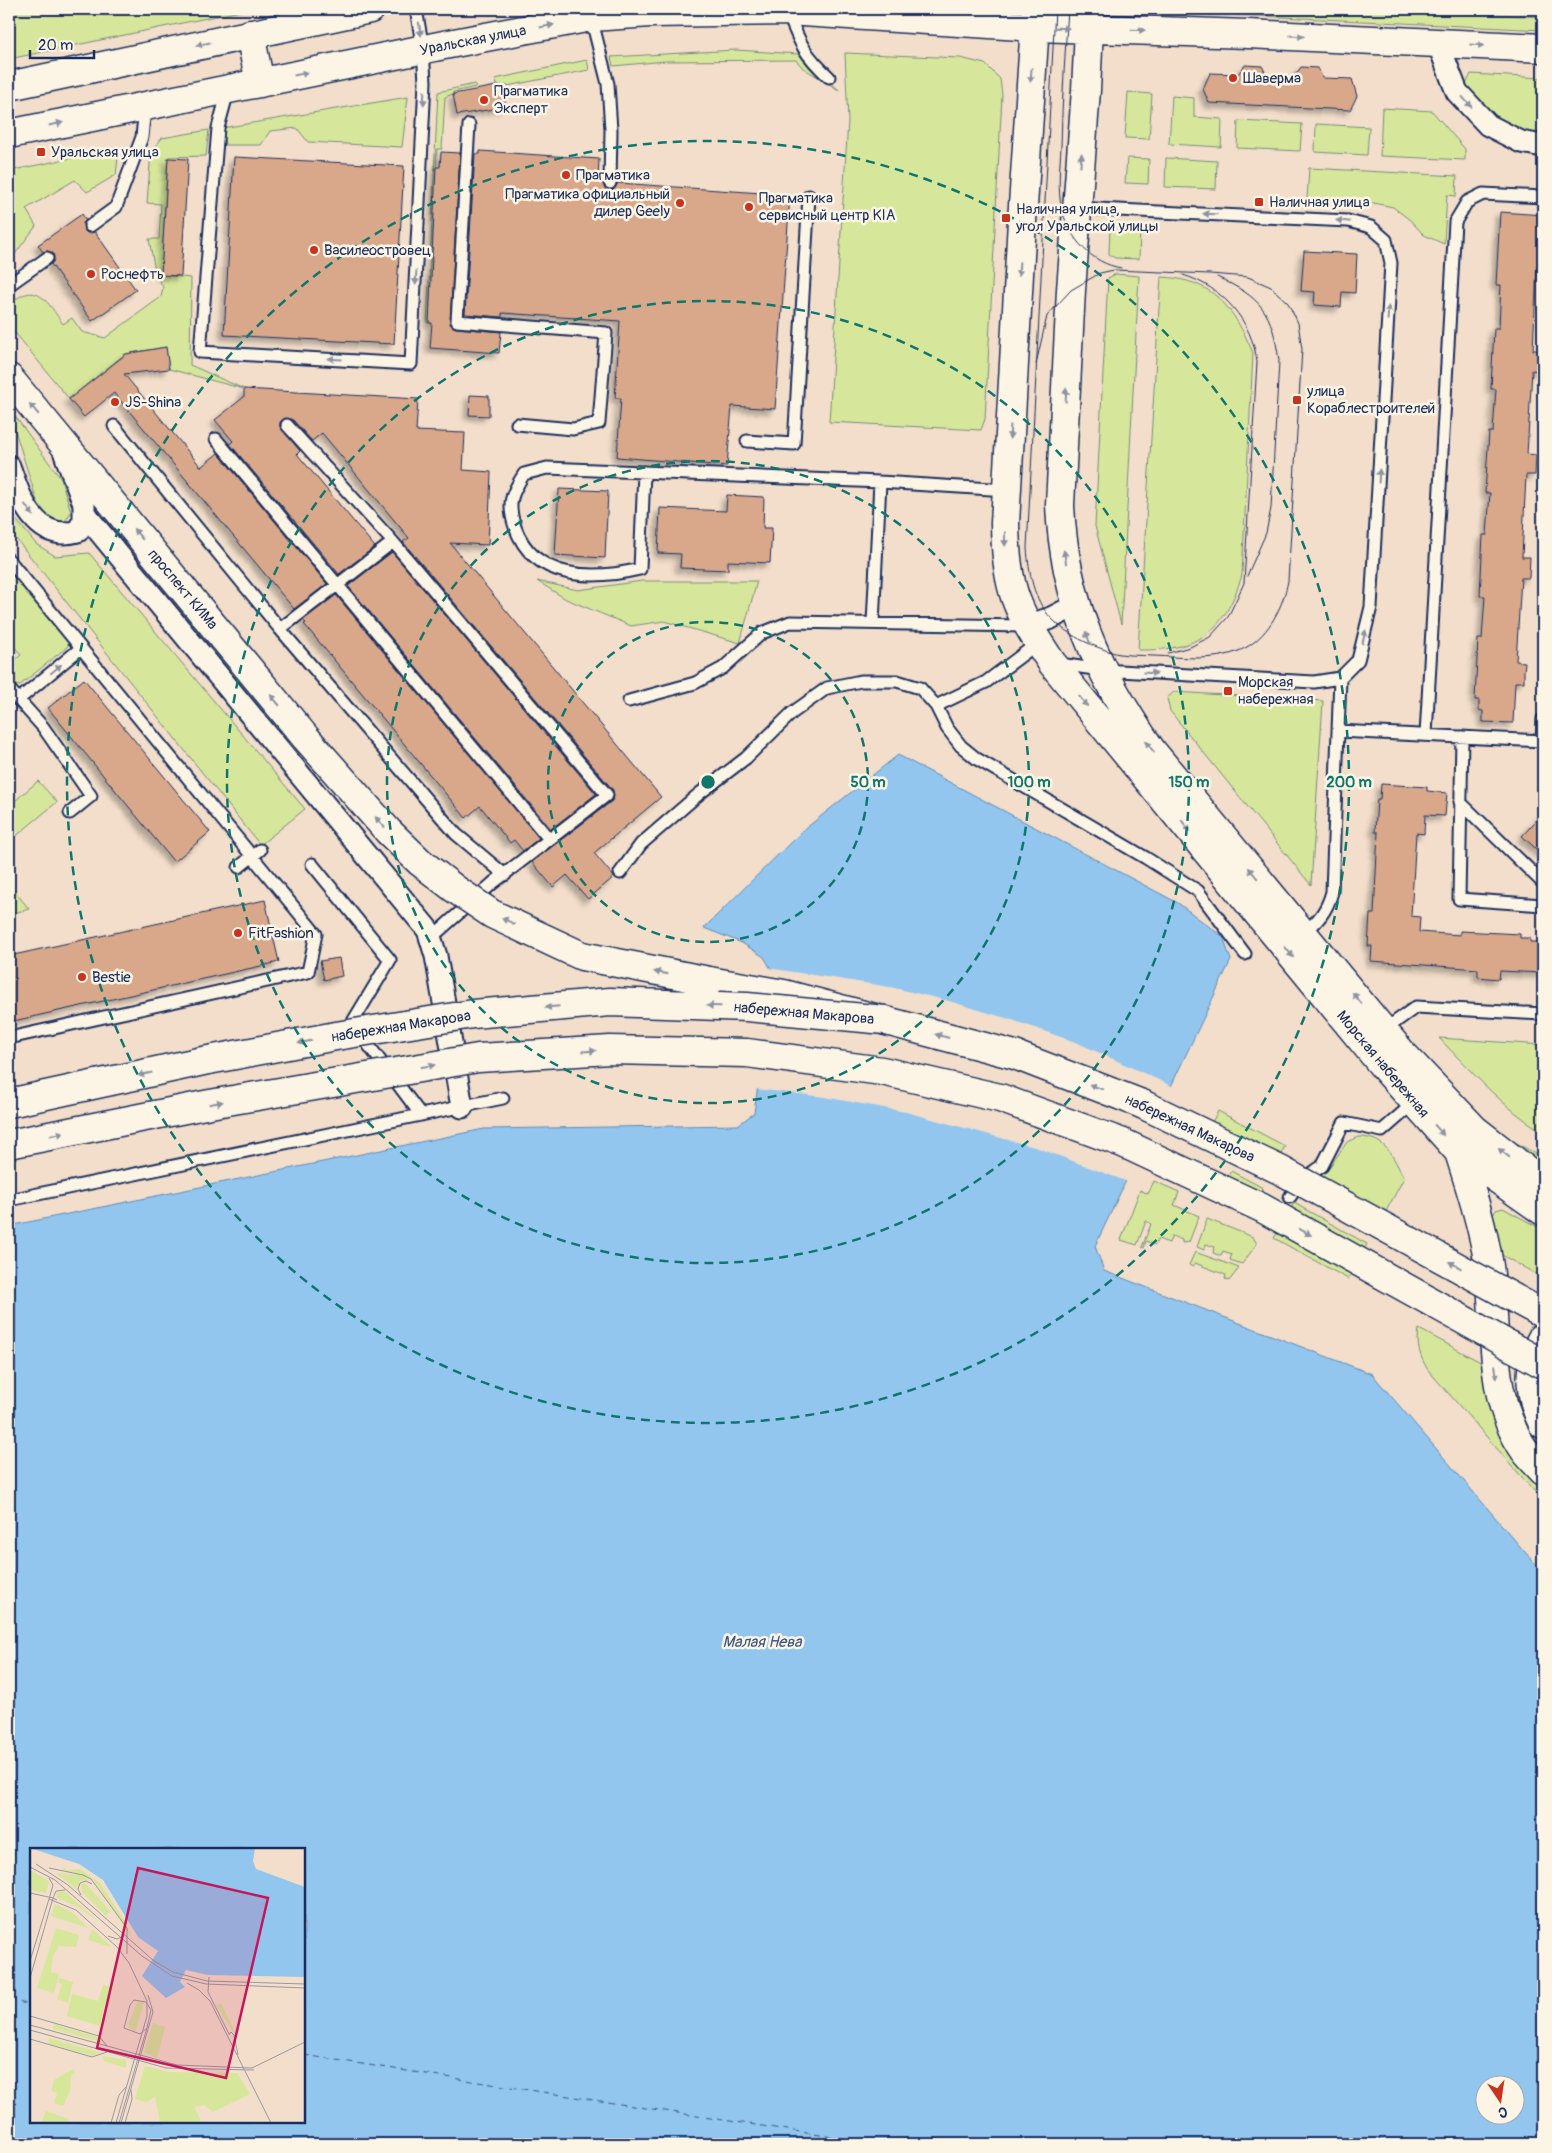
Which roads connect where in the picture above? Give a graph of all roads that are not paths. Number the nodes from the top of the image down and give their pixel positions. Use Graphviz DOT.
graph roads {
  1 [pos="370,9"];
  2 [pos="416,9"];
  3 [pos="787,11"];
  4 [pos="591,17"];
  5 [pos="1035,18"];
  6 [pos="1090,19"];
  7 [pos="250,34"];
  8 [pos="1438,43"];
  9 [pos="1543,48"];
  10 [pos="423,50"];
  11 [pos="829,77"];
  12 [pos="260,83"];
  13 [pos="9,86"];
  14 [pos="228,89"];
  15 [pos="146,107"];
  16 [pos="469,125"];
  17 [pos="9,134"];
  18 [pos="1543,146"];
  19 [pos="610,183"];
  20 [pos="809,196"];
  21 [pos="1543,197"];
  22 [pos="1077,208"];
  23 [pos="90,226"];
  24 [pos="47,258"];
  25 [pos="9,285"];
  26 [pos="9,378"];
  27 [pos="517,424"];
  28 [pos="287,425"];
  29 [pos="114,426"];
  30 [pos="216,438"];
  31 [pos="60,440"];
  32 [pos="747,441"];
  33 [pos="9,466"];
  34 [pos="644,472"];
  35 [pos="880,482"];
  36 [pos="1007,490"];
  37 [pos="84,513"];
  38 [pos="393,542"];
  39 [pos="9,560"];
  40 [pos="336,584"];
  41 [pos="1076,605"];
  42 [pos="873,623"];
  43 [pos="280,629"];
  44 [pos="1039,644"];
  45 [pos="81,648"];
  46 [pos="1102,670"];
  47 [pos="1340,678"];
  48 [pos="9,688"];
  49 [pos="18,700"];
  50 [pos="629,701"];
  51 [pos="936,706"];
  52 [pos="1543,719"];
  53 [pos="1338,731"];
  54 [pos="1426,735"];
  55 [pos="1462,737"];
  56 [pos="1460,802"];
  57 [pos="70,813"];
  58 [pos="549,839"];
  59 [pos="256,853"];
  60 [pos="312,864"];
  61 [pos="239,867"];
  62 [pos="620,873"];
  63 [pos="505,875"];
  64 [pos="1543,883"];
  65 [pos="1543,905"];
  66 [pos="1303,934"];
  67 [pos="431,938"];
  68 [pos="1245,954"];
  69 [pos="1543,1014"];
  70 [pos="885,1020"];
  71 [pos="1384,1030"];
  72 [pos="9,1038"];
  73 [pos="503,1098"];
  74 [pos="1415,1102"];
  75 [pos="9,1103"];
  76 [pos="462,1107"];
  77 [pos="421,1115"];
  78 [pos="9,1144"];
  79 [pos="1459,1152"];
  80 [pos="1543,1183"];
  81 [pos="1290,1197"];
  82 [pos="9,1200"];
  83 [pos="1543,1211"];
  84 [pos="1543,1314"];
  85 [pos="1543,1336"];
  86 [pos="1543,1364"];
  87 [pos="1543,1424"];
  88 [pos="1543,1471"];
  1 -- 7 [label="main road"];
  2 -- 10 [label="lane, one-way"];
  3 -- 4 [label="main road, Уральская улица"];
  3 -- 5 [label="main road, Уральская улица"];
  3 -- 11 [label="lane"];
  10 -- 4 [label="main road, Уральская улица, one-way"];
  4 -- 19 [label="lane"];
  5 -- 6 [label="main road, one-way"];
  5 -- 36 [label="main road, one-way"];
  6 -- 8 [label="main road, one-way"];
  22 -- 6 [label="main road, one-way"];
  7 -- 12 [label="main road"];
  7 -- 13 [label="main road, one-way"];
  8 -- 9 [label="main road, one-way"];
  8 -- 18 [label="street, one-way"];
  12 -- 10 [label="main road, Уральская улица, one-way"];
  10 -- 14 [label="lane, one-way"];
  12 -- 14 [label="main road, Уральская улица"];
  14 -- 15 [label="main road, Уральская улица"];
  17 -- 15 [label="main road, Уральская улица, one-way"];
  15 -- 23 [label="lane"];
  16 -- 27 [label="lane"];
  20 -- 32 [label="lane"];
  21 -- 54 [label="lane"];
  41 -- 22 [label="main road, one-way"];
  47 -- 22 [label="lane, one-way"];
  24 -- 25 [label="lane"];
  31 -- 26 [label="main road, проспект КИМа, one-way"];
  28 -- 38 [label="lane"];
  29 -- 43 [label="lane"];
  30 -- 40 [label="lane"];
  31 -- 37 [label="street, проспект КИМа"];
  70 -- 31 [label="main road, проспект КИМа, one-way, bridge"];
  33 -- 37 [label="street, one-way"];
  34 -- 34 [label="lane"];
  34 -- 35 [label="lane"];
  35 -- 36 [label="lane"];
  35 -- 42 [label="lane"];
  36 -- 44 [label="main road, one-way"];
  37 -- 67 [label="street"];
  38 -- 40 [label="lane"];
  38 -- 58 [label="lane"];
  39 -- 45 [label="lane"];
  40 -- 43 [label="lane"];
  40 -- 58 [label="lane"];
  41 -- 44 [label="street"];
  46 -- 41 [label="main road, one-way"];
  42 -- 44 [label="lane"];
  42 -- 50 [label="lane"];
  43 -- 63 [label="lane"];
  44 -- 46 [label="lane"];
  44 -- 51 [label="lane"];
  44 -- 74 [label="main road, Морская набережная, one-way"];
  49 -- 45 [label="lane, one-way"];
  45 -- 59 [label="lane"];
  46 -- 47 [label="lane, one-way"];
  66 -- 46 [label="main road, Морская набережная, one-way"];
  47 -- 53 [label="lane"];
  48 -- 49 [label="lane"];
  49 -- 57 [label="lane"];
  51 -- 62 [label="lane"];
  51 -- 68 [label="lane"];
  52 -- 55 [label="lane"];
  53 -- 54 [label="lane"];
  53 -- 66 [label="lane"];
  54 -- 55 [label="lane"];
  55 -- 56 [label="lane"];
  56 -- 64 [label="lane"];
  56 -- 65 [label="lane"];
  58 -- 63 [label="lane"];
  59 -- 61 [label="lane"];
  59 -- 72 [label="lane"];
  60 -- 77 [label="lane"];
  63 -- 67 [label="lane"];
  71 -- 66 [label="main road, Морская набережная, one-way"];
  67 -- 76 [label="street"];
  69 -- 71 [label="lane"];
  70 -- 75 [label="main road, набережная Макарова, one-way, bridge"];
  84 -- 70 [label="main road, набережная Макарова, one-way, bridge"];
  80 -- 71 [label="main road, Морская набережная, one-way"];
  73 -- 76 [label="lane"];
  74 -- 79 [label="main road, Морская набережная, one-way"];
  74 -- 81 [label="lane"];
  76 -- 77 [label="lane"];
  77 -- 82 [label="lane"];
  78 -- 86 [label="main road, one-way, bridge"];
  79 -- 83 [label="main road, Морская набережная"];
  79 -- 88 [label="main road, one-way"];
  85 -- 87 [label="main road"];
}
